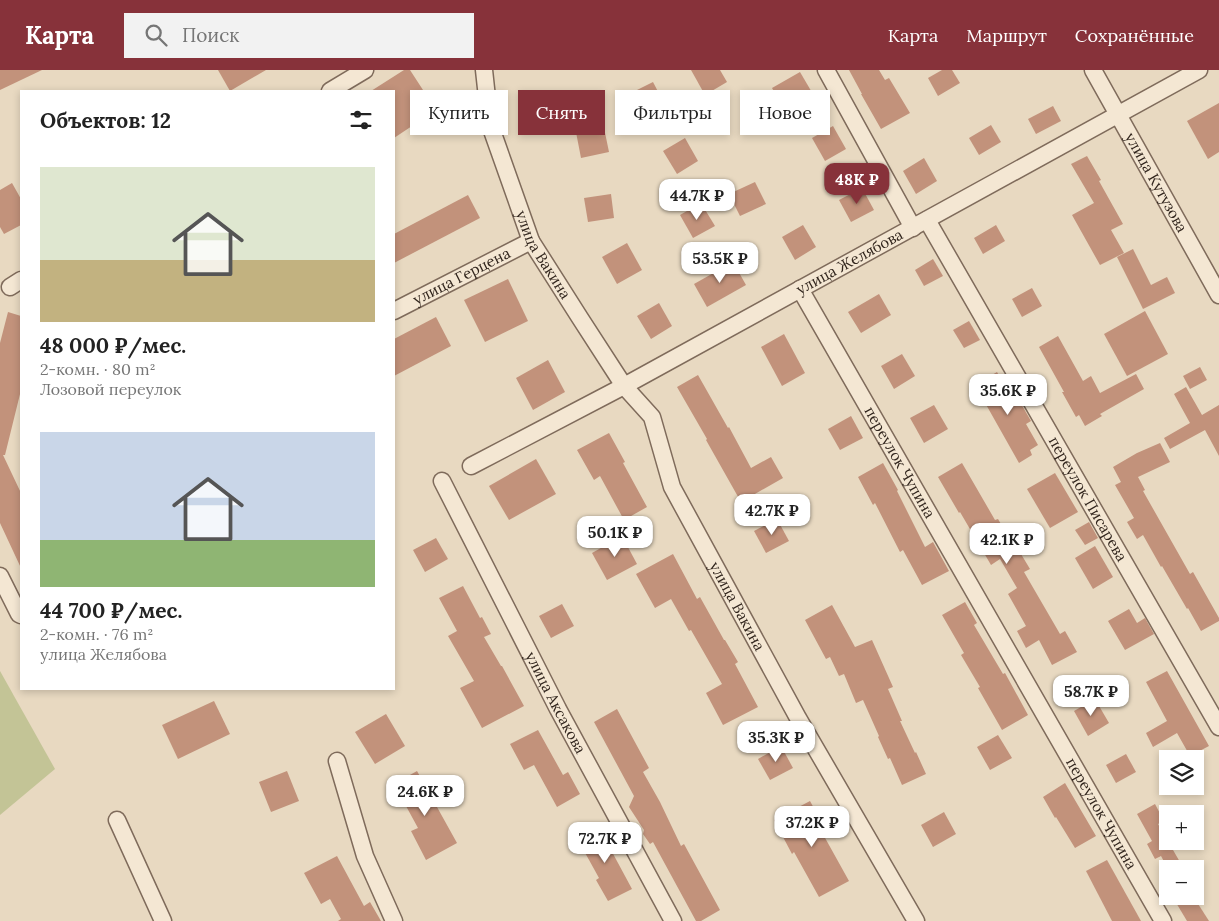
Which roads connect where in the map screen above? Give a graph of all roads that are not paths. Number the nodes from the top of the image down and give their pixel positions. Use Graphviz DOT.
graph roads {
  1 [pos="365,70"];
  2 [pos="484,70"];
  3 [pos="826,70"];
  4 [pos="1093,70"];
  5 [pos="1199,70"];
  6 [pos="332,90"];
  7 [pos="1118,115"];
  8 [pos="920,224"];
  9 [pos="531,241"];
  10 [pos="800,289"];
  11 [pos="1219,295"];
  12 [pos="395,310"];
  13 [pos="624,386"];
  14 [pos="471,466"];
  15 [pos="442,481"];
  16 [pos="0,576"];
  17 [pos="20,615"];
  18 [pos="1219,727"];
  19 [pos="337,761"];
  20 [pos="117,820"];
  21 [pos="163,921"];
  22 [pos="394,921"];
  23 [pos="673,921"];
  24 [pos="916,921"];
  25 [pos="1163,921"];
  1 -- 6 [label="street"];
  2 -- 9 [label="street, улица Вакина"];
  3 -- 8 [label="street, переулок Писарева"];
  4 -- 7 [label="street, улица Кутузова"];
  5 -- 7 [label="street, улица Желябова"];
  7 -- 8 [label="street, улица Желябова"];
  7 -- 11 [label="street, улица Кутузова"];
  8 -- 10 [label="street, улица Желябова"];
  8 -- 18 [label="street, переулок Писарева"];
  9 -- 12 [label="street, улица Герцена"];
  9 -- 13 [label="street, улица Вакина"];
  10 -- 13 [label="street, улица Желябова"];
  10 -- 25 [label="street, переулок Чупина"];
  13 -- 14 [label="street, улица Желябова"];
  13 -- 24 [label="street, улица Вакина"];
  15 -- 23 [label="street, улица Аксакова"];
  16 -- 17 [label="street"];
  19 -- 22 [label="street"];
  20 -- 21 [label="street"];
}
